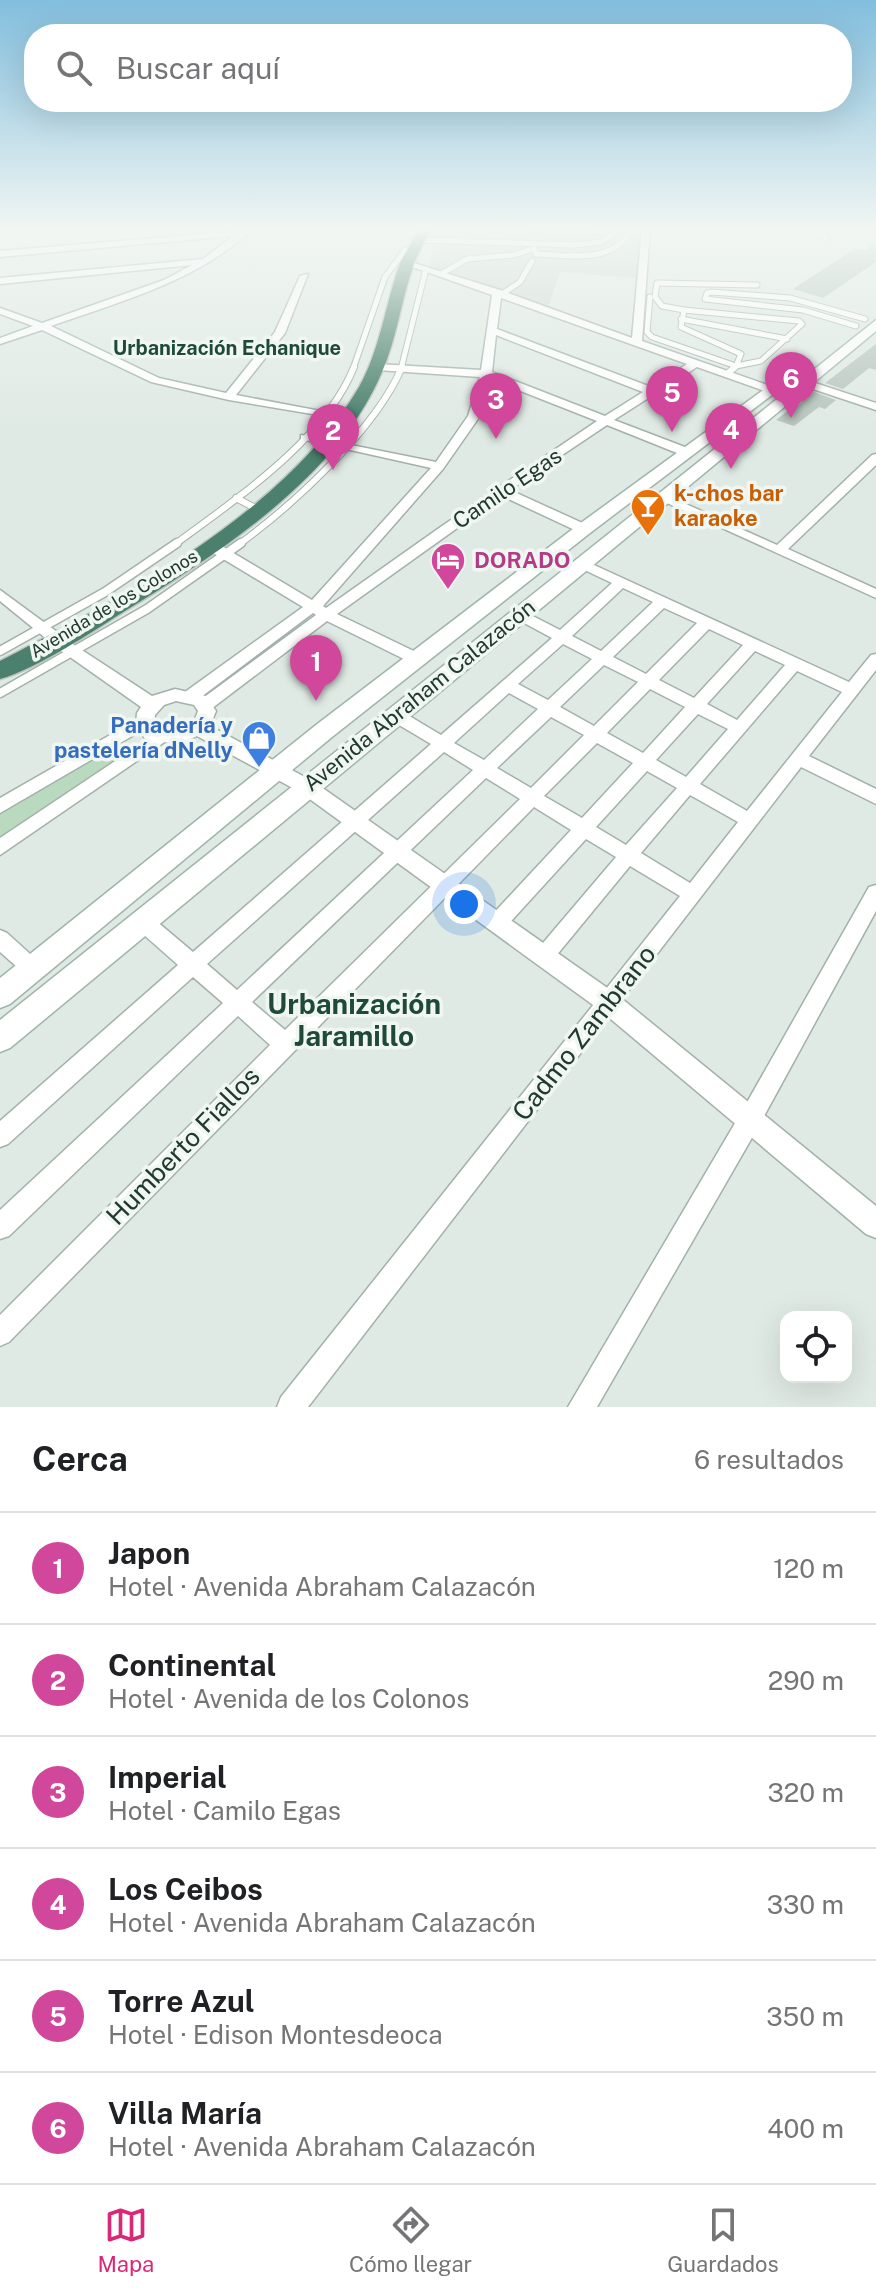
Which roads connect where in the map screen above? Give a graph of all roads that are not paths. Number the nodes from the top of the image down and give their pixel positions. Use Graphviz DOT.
graph roads {
  1 [pos="499,293"];
  2 [pos="134,294"];
  3 [pos="297,294"];
  4 [pos="382,294"];
  5 [pos="395,294"];
  6 [pos="420,294"];
  7 [pos="501,294"];
  8 [pos="648,294"];
  9 [pos="651,294"];
  10 [pos="707,294"];
  11 [pos="734,294"];
  12 [pos="649,297"];
  13 [pos="684,310"];
  14 [pos="0,311"];
  15 [pos="681,319"];
  16 [pos="868,320"];
  17 [pos="42,326"];
  18 [pos="491,330"];
  19 [pos="787,339"];
  20 [pos="0,341"];
  21 [pos="637,342"];
  22 [pos="696,363"];
  23 [pos="377,367"];
  24 [pos="401,369"];
  25 [pos="732,370"];
  26 [pos="486,374"];
  27 [pos="786,385"];
  28 [pos="652,391"];
  29 [pos="229,397"];
  30 [pos="876,407"];
  31 [pos="326,415"];
  32 [pos="606,421"];
  33 [pos="305,437"];
  34 [pos="327,442"];
  35 [pos="347,445"];
  36 [pos="686,452"];
  37 [pos="876,458"];
  38 [pos="439,466"];
  39 [pos="501,491"];
  40 [pos="236,498"];
  41 [pos="662,498"];
  42 [pos="257,509"];
  43 [pos="584,529"];
  44 [pos="218,549"];
  45 [pos="779,550"];
  46 [pos="581,563"];
  47 [pos="622,582"];
  48 [pos="0,594"];
  49 [pos="876,594"];
  50 [pos="663,601"];
  51 [pos="319,610"];
  52 [pos="518,614"];
  53 [pos="707,622"];
  54 [pos="51,635"];
  55 [pos="562,637"];
  56 [pos="754,643"];
  57 [pos="0,651"];
  58 [pos="76,653"];
  59 [pos="603,657"];
  60 [pos="417,659"];
  61 [pos="876,659"];
  62 [pos="795,663"];
  63 [pos="0,671"];
  64 [pos="648,681"];
  65 [pos="509,686"];
  66 [pos="852,690"];
  67 [pos="0,693"];
  68 [pos="198,701"];
  69 [pos="697,706"];
  70 [pos="549,708"];
  71 [pos="148,713"];
  72 [pos="395,715"];
  73 [pos="198,728"];
  74 [pos="739,728"];
  75 [pos="595,734"];
  76 [pos="160,737"];
  77 [pos="444,744"];
  78 [pos="800,759"];
  79 [pos="645,762"];
  80 [pos="278,769"];
  81 [pos="484,769"];
  82 [pos="307,787"];
  83 [pos="689,787"];
  84 [pos="876,797"];
  85 [pos="533,798"];
  86 [pos="0,806"];
  87 [pos="751,821"];
  88 [pos="356,822"];
  89 [pos="584,828"];
  90 [pos="0,848"];
  91 [pos="397,851"];
  92 [pos="626,853"];
  93 [pos="445,886"];
  94 [pos="876,893"];
  95 [pos="693,894"];
  96 [pos="142,921"];
  97 [pos="497,923"];
  98 [pos="0,939"];
  99 [pos="544,956"];
  100 [pos="191,964"];
  101 [pos="32,968"];
  102 [pos="0,995"];
  103 [pos="608,1002"];
  104 [pos="239,1004"];
  105 [pos="0,1038"];
  106 [pos="284,1043"];
  107 [pos="749,1121"];
  108 [pos="0,1136"];
  109 [pos="876,1224"];
  110 [pos="0,1227"];
  111 [pos="0,1333"];
  112 [pos="291,1407"];
  113 [pos="582,1407"];
  1 -- 18 [label="street, Camilo Egas"];
  2 -- 17 [label="street"];
  3 -- 29 [label="street"];
  4 -- 31 [label="lane"];
  5 -- 23 [label="highway, Avenida de los Colonos"];
  6 -- 24 [label="lane"];
  7 -- 21 [label="street"];
  8 -- 12 [label="street"];
  9 -- 12 [label="lane"];
  10 -- 16 [label="lane"];
  11 -- 16 [label="lane"];
  12 -- 13 [label="lane"];
  12 -- 21 [label="street"];
  12 -- 25 [label="lane"];
  13 -- 15 [label="lane"];
  13 -- 19 [label="lane"];
  14 -- 17 [label="street"];
  15 -- 19 [label="lane"];
  15 -- 25 [label="lane"];
  16 -- 27 [label="main road, Avenida Abraham Calazacón"];
  17 -- 20 [label="street"];
  17 -- 29 [label="street"];
  18 -- 26 [label="street, Camilo Egas"];
  18 -- 28 [label="street"];
  19 -- 25 [label="lane"];
  21 -- 22 [label="street"];
  22 -- 25 [label="street"];
  22 -- 28 [label="street, Camilo Egas"];
  23 -- 24 [label="street"];
  23 -- 34 [label="highway, Avenida de los Colonos"];
  24 -- 26 [label="street"];
  24 -- 35 [label="lane"];
  25 -- 27 [label="street"];
  26 -- 32 [label="street"];
  26 -- 38 [label="street, Camilo Egas"];
  27 -- 30 [label="street"];
  27 -- 36 [label="main road, Avenida Abraham Calazacón"];
  27 -- 41 [label="main road, Avenida Abraham Calazacón"];
  28 -- 32 [label="street, Camilo Egas"];
  29 -- 31 [label="street"];
  31 -- 33 [label="lane"];
  32 -- 36 [label="street"];
  32 -- 39 [label="street, Camilo Egas"];
  33 -- 34 [label="street"];
  33 -- 40 [label="lane"];
  34 -- 35 [label="street"];
  34 -- 42 [label="highway, Avenida de los Colonos"];
  35 -- 38 [label="street"];
  35 -- 44 [label="lane"];
  36 -- 43 [label="main road, Avenida Abraham Calazacón"];
  37 -- 45 [label="street"];
  38 -- 51 [label="street, Camilo Egas"];
  39 -- 43 [label="street"];
  39 -- 51 [label="street, Camilo Egas"];
  40 -- 42 [label="lane"];
  40 -- 54 [label="lane"];
  41 -- 45 [label="street"];
  41 -- 46 [label="main road, Avenida Abraham Calazacón"];
  42 -- 44 [label="highway, Avenida de los Colonos"];
  43 -- 60 [label="main road, Avenida Abraham Calazacón"];
  44 -- 51 [label="street"];
  44 -- 54 [label="highway, Avenida de los Colonos"];
  44 -- 58 [label="lane"];
  45 -- 49 [label="street"];
  46 -- 47 [label="street"];
  46 -- 52 [label="main road, Avenida Abraham Calazacón"];
  47 -- 50 [label="street"];
  47 -- 55 [label="street"];
  48 -- 54 [label="street"];
  50 -- 53 [label="street"];
  50 -- 59 [label="street"];
  51 -- 60 [label="street"];
  51 -- 68 [label="street, Camilo Egas"];
  52 -- 55 [label="street"];
  52 -- 72 [label="main road, Avenida Abraham Calazacón"];
  53 -- 56 [label="street"];
  53 -- 64 [label="street, Humberto Fiallos"];
  54 -- 57 [label="lane"];
  54 -- 58 [label="street"];
  54 -- 63 [label="highway, Avenida de los Colonos"];
  55 -- 59 [label="street"];
  55 -- 65 [label="street"];
  56 -- 62 [label="street"];
  56 -- 69 [label="street"];
  58 -- 67 [label="lane"];
  58 -- 71 [label="street"];
  59 -- 64 [label="street"];
  59 -- 70 [label="street"];
  60 -- 80 [label="main road, Avenida Abraham Calazacón"];
  61 -- 66 [label="street, Cadmo Zambrano"];
  62 -- 66 [label="street"];
  62 -- 74 [label="street"];
  64 -- 69 [label="street"];
  64 -- 75 [label="street, Humberto Fiallos"];
  65 -- 70 [label="street"];
  65 -- 77 [label="street"];
  66 -- 78 [label="street, Cadmo Zambrano"];
  68 -- 71 [label="street"];
  68 -- 73 [label="street"];
  69 -- 74 [label="street"];
  69 -- 79 [label="street"];
  70 -- 75 [label="street"];
  70 -- 81 [label="street"];
  71 -- 76 [label="street"];
  71 -- 86 [label="street"];
  72 -- 77 [label="street"];
  72 -- 82 [label="main road, Avenida Abraham Calazacón"];
  73 -- 76 [label="street"];
  73 -- 80 [label="street"];
  74 -- 83 [label="street"];
  75 -- 79 [label="street"];
  75 -- 85 [label="street, Humberto Fiallos"];
  76 -- 90 [label="street"];
  77 -- 81 [label="street"];
  77 -- 88 [label="street"];
  78 -- 84 [label="street"];
  78 -- 87 [label="street, Cadmo Zambrano"];
  79 -- 83 [label="street"];
  79 -- 89 [label="street"];
  80 -- 82 [label="street"];
  80 -- 101 [label="main road, Avenida Abraham Calazacón"];
  81 -- 85 [label="street"];
  81 -- 91 [label="street"];
  82 -- 88 [label="street"];
  82 -- 96 [label="main road, Avenida Abraham Calazacón"];
  83 -- 87 [label="street"];
  83 -- 92 [label="street"];
  85 -- 89 [label="street"];
  85 -- 93 [label="street, Humberto Fiallos"];
  87 -- 95 [label="street, Cadmo Zambrano"];
  88 -- 91 [label="street"];
  88 -- 100 [label="street"];
  89 -- 92 [label="street"];
  89 -- 97 [label="street"];
  91 -- 93 [label="street"];
  91 -- 104 [label="street"];
  92 -- 95 [label="street"];
  92 -- 99 [label="street"];
  93 -- 97 [label="street"];
  93 -- 106 [label="street, Humberto Fiallos"];
  94 -- 107 [label="street"];
  95 -- 103 [label="street, Cadmo Zambrano"];
  96 -- 100 [label="street"];
  96 -- 105 [label="main road, Avenida Abraham Calazacón"];
  97 -- 99 [label="street"];
  98 -- 101 [label="street"];
  99 -- 103 [label="street"];
  100 -- 104 [label="street"];
  100 -- 108 [label="street"];
  101 -- 102 [label="main road, Avenida Abraham Calazacón"];
  103 -- 107 [label="street"];
  103 -- 112 [label="street, Cadmo Zambrano"];
  104 -- 106 [label="street"];
  104 -- 110 [label="street"];
  106 -- 111 [label="street, Humberto Fiallos"];
  107 -- 109 [label="street"];
  107 -- 113 [label="street"];
}
